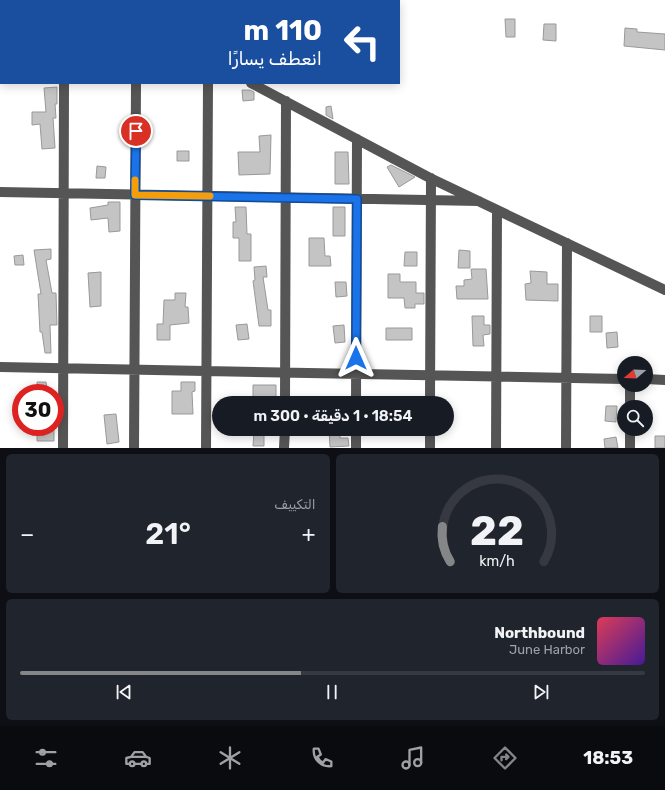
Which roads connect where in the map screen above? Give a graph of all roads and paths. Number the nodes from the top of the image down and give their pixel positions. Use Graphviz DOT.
graph roads {
  1 [pos="64,84"];
  2 [pos="136,84"];
  3 [pos="208,84"];
  4 [pos="254,84"];
  5 [pos="286,101"];
  6 [pos="357,139"];
  7 [pos="431,178"];
  8 [pos="0,192"];
  9 [pos="64,193"];
  10 [pos="135,195"];
  11 [pos="207,196"];
  12 [pos="285,198"];
  13 [pos="357,199"];
  14 [pos="431,200"];
  15 [pos="479,201"];
  16 [pos="497,210"];
  17 [pos="567,242"];
  18 [pos="665,290"];
  19 [pos="0,367"];
  20 [pos="63,368"];
  21 [pos="135,370"];
  22 [pos="206,371"];
  23 [pos="285,373"];
  24 [pos="356,374"];
  25 [pos="430,375"];
  26 [pos="496,376"];
  27 [pos="566,378"];
  28 [pos="617,379"];
  29 [pos="653,379"];
  30 [pos="665,380"];
  31 [pos="285,396"];
  32 [pos="356,396"];
  33 [pos="430,396"];
  34 [pos="284,436"];
  35 [pos="356,436"];
  36 [pos="430,436"];
  37 [pos="630,436"];
  38 [pos="63,448"];
  39 [pos="134,448"];
  40 [pos="206,448"];
  41 [pos="284,448"];
  42 [pos="356,448"];
  43 [pos="430,448"];
  44 [pos="496,448"];
  45 [pos="566,448"];
  46 [pos="630,448"];
  1 -- 9 [label="street"];
  2 -- 10 [label="street"];
  3 -- 11 [label="street"];
  4 -- 5 [label="street"];
  5 -- 6 [label="street"];
  5 -- 12 [label="street"];
  6 -- 7 [label="street"];
  6 -- 13 [label="street"];
  7 -- 14 [label="street"];
  7 -- 15 [label="street"];
  8 -- 9 [label="street"];
  9 -- 10 [label="street"];
  9 -- 20 [label="street"];
  10 -- 11 [label="street"];
  10 -- 21 [label="street"];
  11 -- 12 [label="street"];
  11 -- 22 [label="street"];
  12 -- 13 [label="street"];
  12 -- 23 [label="street"];
  13 -- 14 [label="street"];
  13 -- 24 [label="street"];
  14 -- 15 [label="street"];
  14 -- 25 [label="street"];
  15 -- 16 [label="street"];
  16 -- 17 [label="street"];
  16 -- 26 [label="street"];
  17 -- 18 [label="street"];
  17 -- 27 [label="street"];
  19 -- 20 [label="street"];
  20 -- 21 [label="street"];
  20 -- 38 [label="street"];
  21 -- 22 [label="street"];
  21 -- 39 [label="street"];
  22 -- 23 [label="street"];
  22 -- 40 [label="street"];
  23 -- 24 [label="street"];
  23 -- 31 [label="street"];
  24 -- 25 [label="street"];
  24 -- 32 [label="street"];
  25 -- 26 [label="street"];
  25 -- 33 [label="street"];
  26 -- 27 [label="street"];
  26 -- 44 [label="street"];
  27 -- 28 [label="street"];
  27 -- 45 [label="street"];
  29 -- 30 [label="street"];
  34 -- 41 [label="street"];
  35 -- 42 [label="street"];
  36 -- 43 [label="street"];
  37 -- 46 [label="street"];
}
